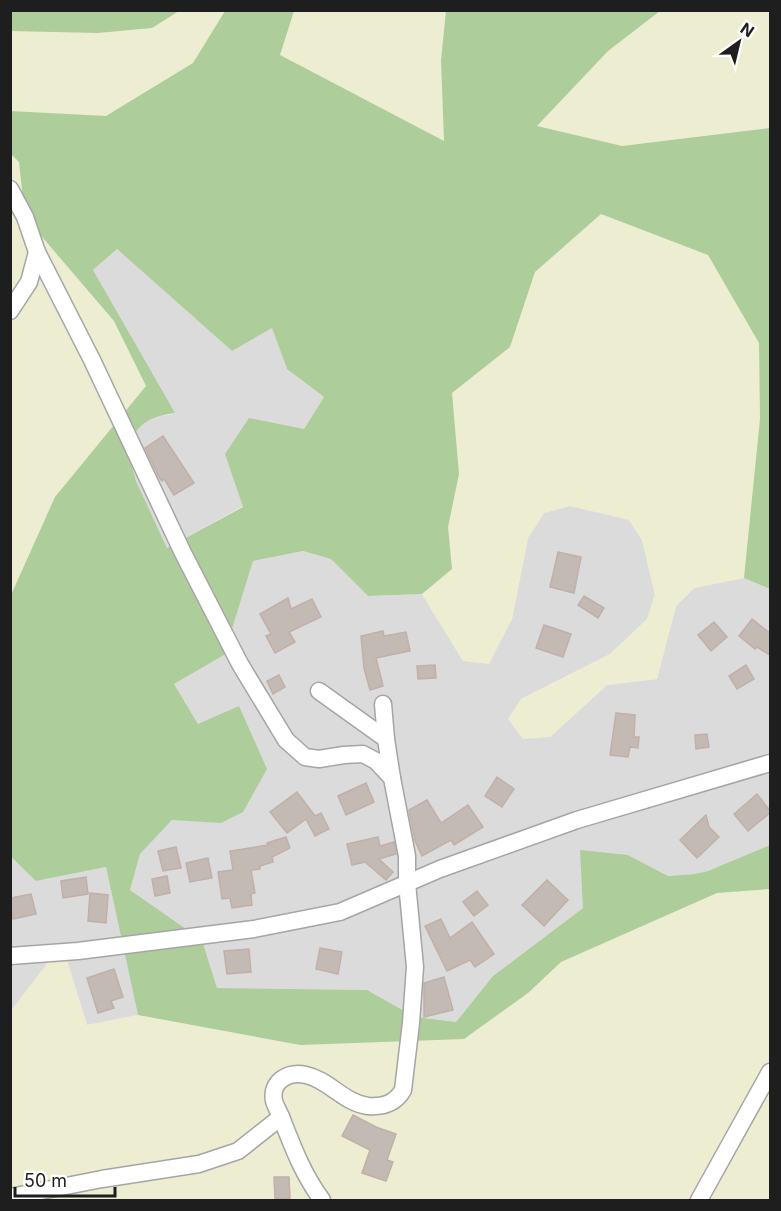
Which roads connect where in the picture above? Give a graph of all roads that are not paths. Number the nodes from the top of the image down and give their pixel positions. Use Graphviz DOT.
graph roads {
  1 [pos="10,189"];
  2 [pos="37,252"];
  3 [pos="10,311"];
  4 [pos="319,691"];
  5 [pos="383,704"];
  6 [pos="386,739"];
  7 [pos="771,763"];
  8 [pos="392,778"];
  9 [pos="407,883"];
  10 [pos="10,956"];
  11 [pos="771,1072"];
  12 [pos="281,1117"];
  13 [pos="10,1197"];
  14 [pos="322,1200"];
  15 [pos="699,1200"];
  1 -- 2 [label="street"];
  2 -- 3 [label="street"];
  2 -- 8 [label="street"];
  4 -- 6 [label="street"];
  5 -- 6 [label="street"];
  6 -- 8 [label="street"];
  7 -- 9 [label="street"];
  8 -- 9 [label="street"];
  9 -- 10 [label="street"];
  9 -- 12 [label="street"];
  11 -- 15 [label="street"];
  12 -- 13 [label="street"];
  12 -- 14 [label="street"];
}
